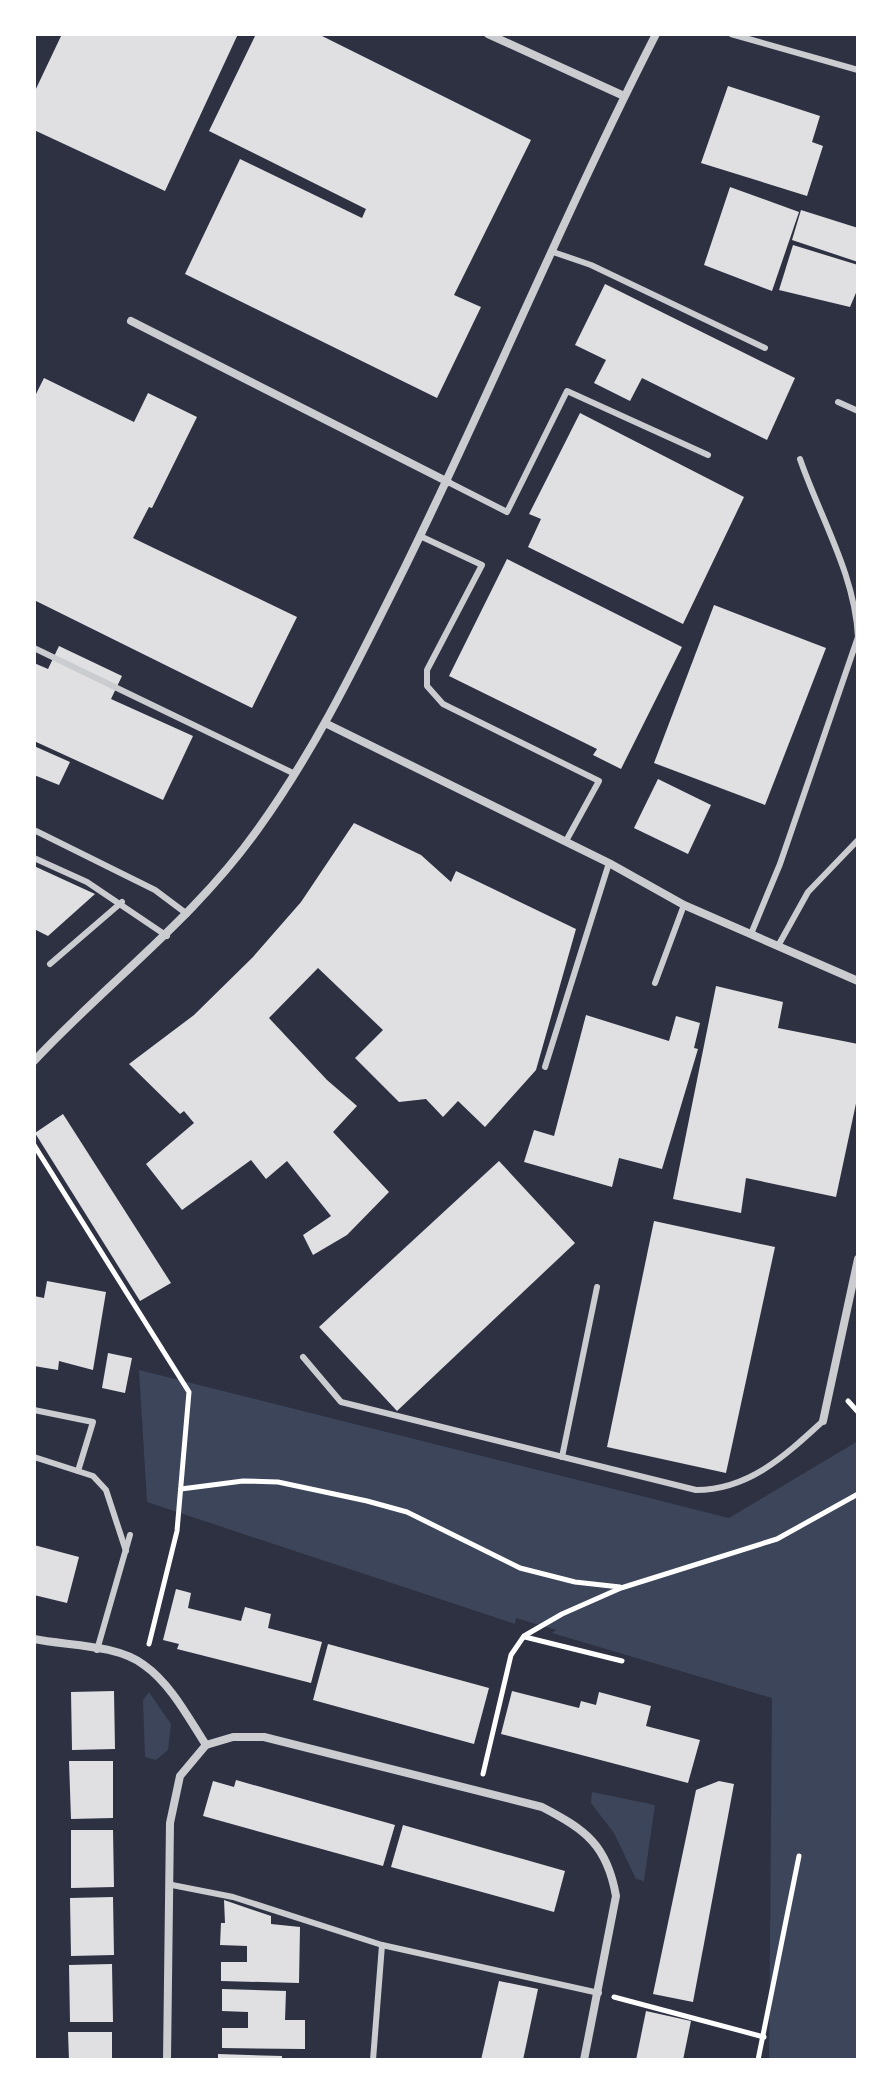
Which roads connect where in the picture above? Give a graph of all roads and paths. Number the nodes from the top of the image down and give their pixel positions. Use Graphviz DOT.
graph roads {
  1 [pos="488,34"];
  2 [pos="656,34"];
  3 [pos="731,34"];
  4 [pos="858,70"];
  5 [pos="624,96"];
  6 [pos="553,252"];
  7 [pos="131,321"];
  8 [pos="765,348"];
  9 [pos="838,402"];
  10 [pos="858,411"];
  11 [pos="708,455"];
  12 [pos="800,459"];
  13 [pos="448,482"];
  14 [pos="420,536"];
  15 [pos="34,648"];
  16 [pos="327,724"];
  17 [pos="295,774"];
  18 [pos="34,830"];
  19 [pos="858,840"];
  20 [pos="566,841"];
  21 [pos="34,858"];
  22 [pos="609,863"];
  23 [pos="122,902"];
  24 [pos="684,905"];
  25 [pos="187,914"];
  26 [pos="751,934"];
  27 [pos="167,936"];
  28 [pos="778,946"];
  29 [pos="50,964"];
  30 [pos="858,981"];
  31 [pos="655,983"];
  32 [pos="34,1061"];
  33 [pos="545,1067"];
  34 [pos="34,1145"];
  35 [pos="858,1259"];
  36 [pos="597,1287"];
  37 [pos="303,1357"];
  38 [pos="34,1410"];
  39 [pos="823,1421"];
  40 [pos="34,1457"];
  41 [pos="562,1457"];
  42 [pos="78,1471"];
  43 [pos="181,1489"];
  44 [pos="858,1494"];
  45 [pos="130,1535"];
  46 [pos="126,1551"];
  47 [pos="621,1588"];
  48 [pos="524,1636"];
  49 [pos="34,1639"];
  50 [pos="97,1650"];
  51 [pos="622,1661"];
  52 [pos="144,1665"];
  53 [pos="206,1745"];
  54 [pos="479,1791"];
  55 [pos="799,1856"];
  56 [pos="172,1885"];
  57 [pos="382,1945"];
  58 [pos="599,1993"];
  59 [pos="764,2037"];
  60 [pos="167,2060"];
  61 [pos="373,2060"];
  62 [pos="584,2060"];
  63 [pos="758,2060"];
  1 -- 5 [label="street"];
  2 -- 5 [label="street"];
  3 -- 4 [label="lane"];
  5 -- 6 [label="street"];
  6 -- 8 [label="lane"];
  6 -- 13 [label="street"];
  7 -- 13 [label="street"];
  9 -- 10 [label="lane"];
  11 -- 13 [label="lane"];
  12 -- 26 [label="lane"];
  13 -- 14 [label="street"];
  14 -- 16 [label="street"];
  14 -- 20 [label="lane"];
  15 -- 17 [label="lane"];
  16 -- 17 [label="street"];
  16 -- 20 [label="street"];
  17 -- 25 [label="street"];
  18 -- 25 [label="lane"];
  19 -- 28 [label="lane"];
  20 -- 22 [label="street"];
  21 -- 23 [label="lane"];
  22 -- 24 [label="street"];
  22 -- 33 [label="lane"];
  23 -- 27 [label="lane"];
  23 -- 29 [label="lane"];
  24 -- 26 [label="street"];
  24 -- 31 [label="lane"];
  25 -- 27 [label="street"];
  26 -- 28 [label="street"];
  27 -- 32 [label="street"];
  28 -- 30 [label="street"];
  34 -- 43 [label="path"];
  35 -- 39 [label="street"];
  36 -- 41 [label="lane"];
  37 -- 41 [label="lane"];
  38 -- 42 [label="lane"];
  39 -- 41 [label="lane"];
  40 -- 42 [label="lane"];
  42 -- 46 [label="lane"];
  43 -- 47 [label="path"];
  43 -- 52 [label="path"];
  44 -- 47 [label="path"];
  45 -- 46 [label="lane"];
  46 -- 50 [label="lane"];
  47 -- 48 [label="path"];
  48 -- 51 [label="path"];
  48 -- 54 [label="path"];
  49 -- 50 [label="street"];
  50 -- 52 [label="street"];
  52 -- 53 [label="street"];
  53 -- 54 [label="street"];
  53 -- 56 [label="street"];
  54 -- 58 [label="street"];
  55 -- 59 [label="path"];
  56 -- 57 [label="lane"];
  56 -- 60 [label="street"];
  57 -- 58 [label="lane"];
  57 -- 61 [label="lane"];
  58 -- 59 [label="path"];
  58 -- 62 [label="street"];
  59 -- 63 [label="path"];
}
